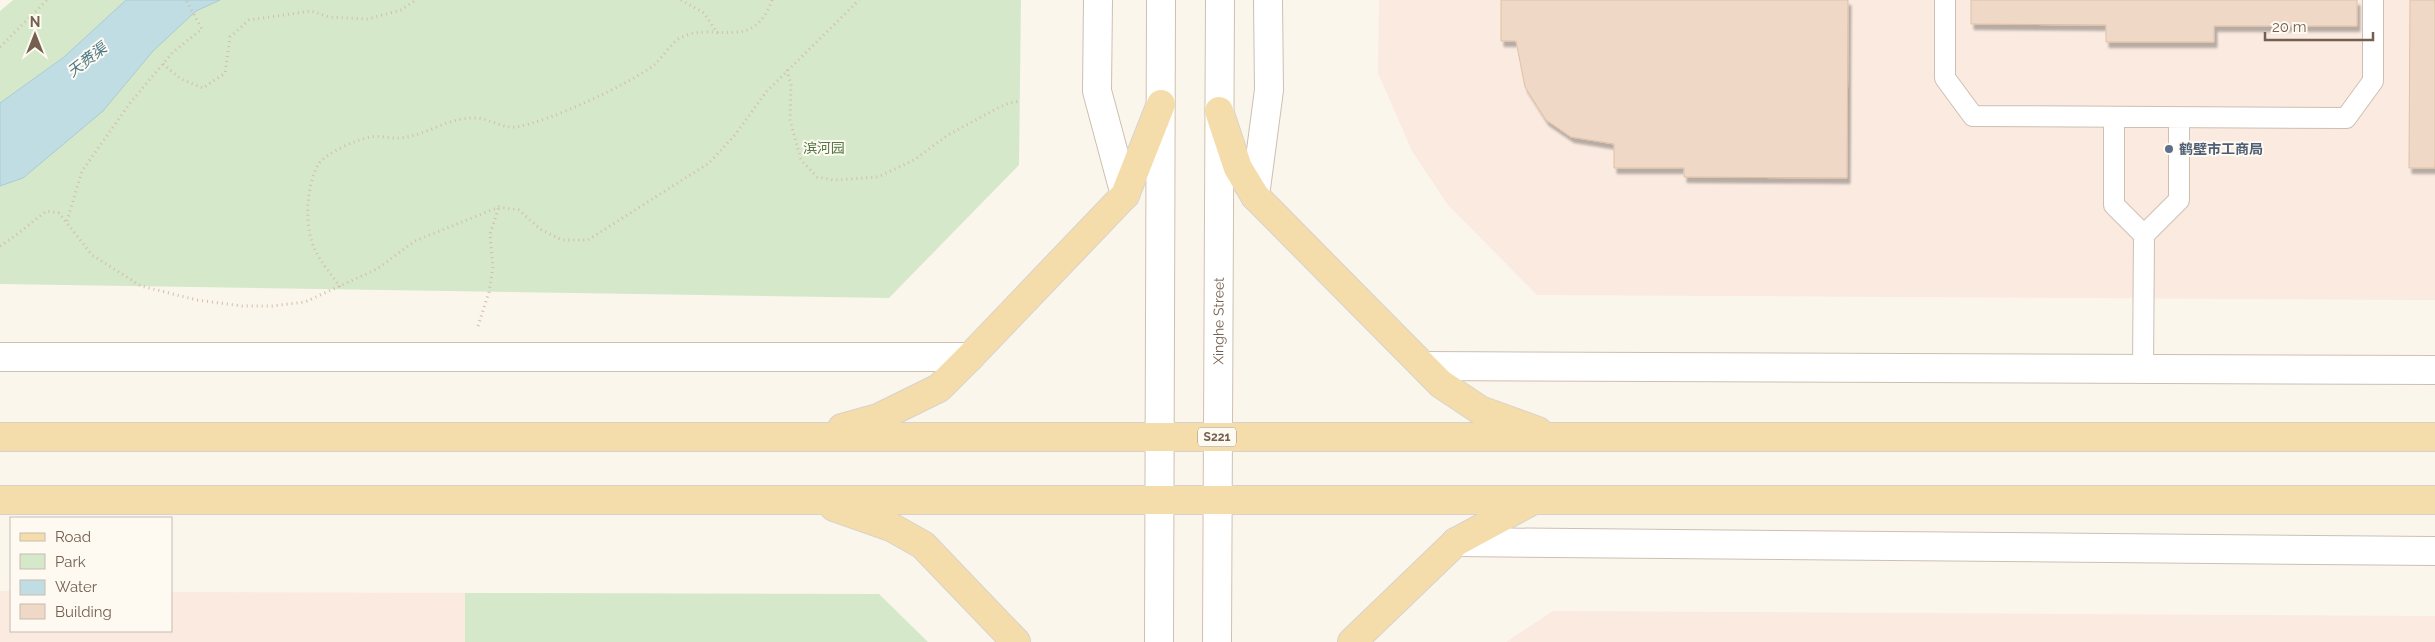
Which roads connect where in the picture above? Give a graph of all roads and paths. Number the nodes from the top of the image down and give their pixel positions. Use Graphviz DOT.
graph roads {
  1 [pos="47,0"];
  2 [pos="186,0"];
  3 [pos="416,0"];
  4 [pos="681,0"];
  5 [pos="772,0"];
  6 [pos="859,0"];
  7 [pos="1098,0"];
  8 [pos="1162,0"];
  9 [pos="1220,0"];
  10 [pos="1268,0"];
  11 [pos="1945,0"];
  12 [pos="2373,0"];
  13 [pos="718,34"];
  14 [pos="0,47"];
  15 [pos="163,64"];
  16 [pos="787,70"];
  17 [pos="1020,101"];
  18 [pos="1161,104"];
  19 [pos="1220,111"];
  20 [pos="2114,117"];
  21 [pos="2180,118"];
  22 [pos="1125,195"];
  23 [pos="1255,196"];
  24 [pos="500,207"];
  25 [pos="67,222"];
  26 [pos="2144,235"];
  27 [pos="0,246"];
  28 [pos="340,287"];
  29 [pos="0,357"];
  30 [pos="468,357"];
  31 [pos="970,357"];
  32 [pos="1424,366"];
  33 [pos="2143,369"];
  34 [pos="2435,370"];
  35 [pos="0,437"];
  36 [pos="1160,437"];
  37 [pos="1218,437"];
  38 [pos="1554,437"];
  39 [pos="2435,437"];
  40 [pos="806,438"];
  41 [pos="0,500"];
  42 [pos="816,500"];
  43 [pos="1160,500"];
  44 [pos="1218,500"];
  45 [pos="1536,500"];
  46 [pos="2435,500"];
  47 [pos="1456,542"];
  48 [pos="2435,551"];
  49 [pos="1016,642"];
  50 [pos="1159,642"];
  51 [pos="1217,642"];
  52 [pos="1352,642"];
  1 -- 14 [label="path"];
  2 -- 15 [label="path"];
  3 -- 15 [label="path"];
  4 -- 13 [label="path"];
  5 -- 13 [label="path"];
  6 -- 16 [label="path"];
  7 -- 22 [label="street"];
  8 -- 18 [label="street"];
  9 -- 19 [label="street, Xinghe Street"];
  10 -- 23 [label="street"];
  11 -- 20 [label="lane"];
  12 -- 21 [label="lane"];
  13 -- 28 [label="path"];
  15 -- 25 [label="path"];
  16 -- 17 [label="path"];
  16 -- 24 [label="path"];
  18 -- 22 [label="main road"];
  18 -- 36 [label="street"];
  19 -- 23 [label="main road"];
  19 -- 37 [label="street, Xinghe Street"];
  20 -- 21 [label="lane"];
  20 -- 26 [label="lane"];
  21 -- 26 [label="lane"];
  22 -- 31 [label="main road"];
  23 -- 32 [label="main road"];
  24 -- 28 [label="path"];
  24 -- 30 [label="path"];
  25 -- 27 [label="path"];
  25 -- 28 [label="path"];
  26 -- 33 [label="lane"];
  29 -- 30 [label="street"];
  30 -- 31 [label="street"];
  31 -- 40 [label="main road"];
  32 -- 33 [label="street"];
  32 -- 38 [label="main road"];
  33 -- 34 [label="street"];
  35 -- 40 [label="main road, S221"];
  36 -- 37 [label="main road, S221"];
  36 -- 40 [label="main road, S221"];
  36 -- 43 [label="street"];
  37 -- 38 [label="main road, S221"];
  37 -- 44 [label="street, Xinghe Street"];
  38 -- 39 [label="main road, S221"];
  41 -- 42 [label="main road"];
  42 -- 43 [label="main road"];
  42 -- 49 [label="main road"];
  43 -- 44 [label="main road"];
  43 -- 50 [label="street"];
  44 -- 45 [label="main road"];
  44 -- 51 [label="street, Xinghe Street"];
  45 -- 46 [label="main road"];
  45 -- 47 [label="main road"];
  47 -- 48 [label="street"];
  47 -- 52 [label="main road"];
}
